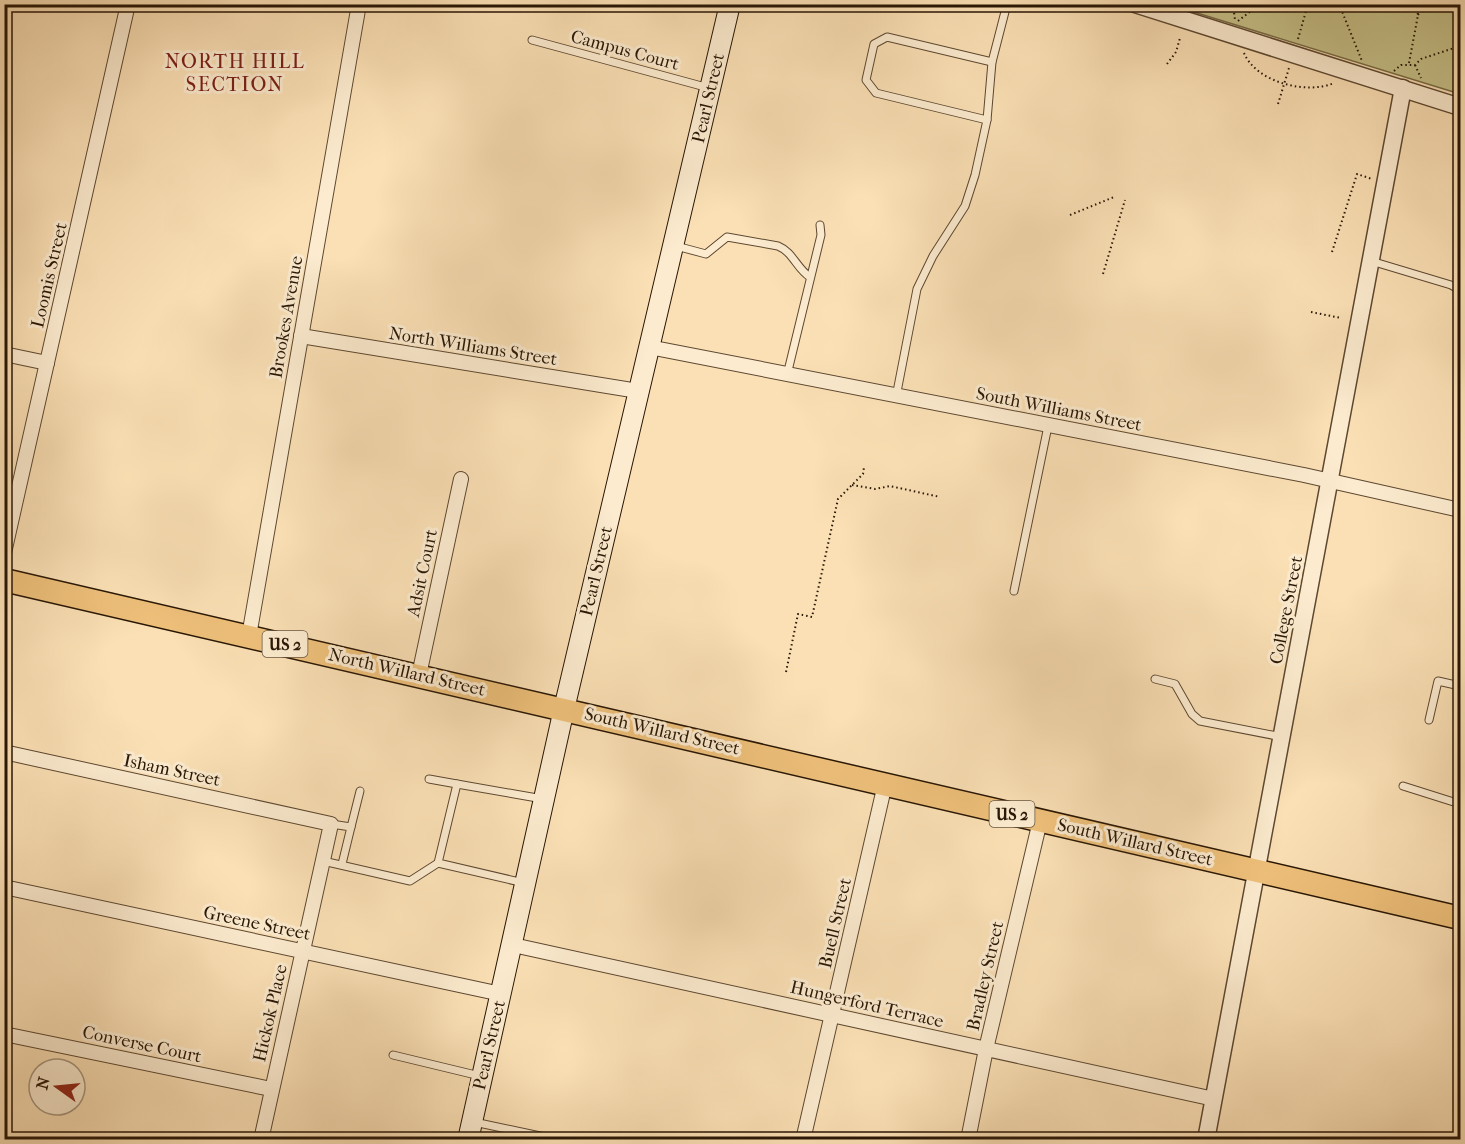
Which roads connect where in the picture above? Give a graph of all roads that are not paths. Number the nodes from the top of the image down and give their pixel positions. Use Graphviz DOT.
graph roads {
  1 [pos="128,4"];
  2 [pos="359,4"];
  3 [pos="730,4"];
  4 [pos="1007,4"];
  5 [pos="1135,4"];
  6 [pos="532,40"];
  7 [pos="992,62"];
  8 [pos="710,88"];
  9 [pos="1403,88"];
  10 [pos="1461,106"];
  11 [pos="987,120"];
  12 [pos="820,225"];
  13 [pos="673,245"];
  14 [pos="1371,261"];
  15 [pos="810,277"];
  16 [pos="1461,290"];
  17 [pos="301,336"];
  18 [pos="649,347"];
  19 [pos="4,354"];
  20 [pos="47,363"];
  21 [pos="786,375"];
  22 [pos="638,391"];
  23 [pos="896,397"];
  24 [pos="1048,426"];
  25 [pos="461,479"];
  26 [pos="1330,481"];
  27 [pos="1461,510"];
  28 [pos="4,552"];
  29 [pos="4,580"];
  30 [pos="1014,591"];
  31 [pos="249,636"];
  32 [pos="419,675"];
  33 [pos="1155,679"];
  34 [pos="1461,686"];
  35 [pos="564,709"];
  36 [pos="1429,720"];
  37 [pos="1282,737"];
  38 [pos="4,752"];
  39 [pos="429,779"];
  40 [pos="457,784"];
  41 [pos="885,784"];
  42 [pos="1404,786"];
  43 [pos="360,791"];
  44 [pos="544,800"];
  45 [pos="1461,804"];
  46 [pos="1040,821"];
  47 [pos="331,824"];
  48 [pos="351,827"];
  49 [pos="323,861"];
  50 [pos="438,863"];
  51 [pos="342,864"];
  52 [pos="1257,870"];
  53 [pos="526,884"];
  54 [pos="4,887"];
  55 [pos="1461,918"];
  56 [pos="513,945"];
  57 [pos="303,951"];
  58 [pos="501,994"];
  59 [pos="832,1014"];
  60 [pos="4,1034"];
  61 [pos="986,1049"];
  62 [pos="393,1055"];
  63 [pos="482,1076"];
  64 [pos="271,1089"];
  65 [pos="1214,1099"];
  66 [pos="470,1130"];
  67 [pos="261,1140"];
  68 [pos="559,1140"];
  69 [pos="803,1140"];
  70 [pos="968,1140"];
  71 [pos="1206,1140"];
  1 -- 20 [label="street, Loomis Street"];
  2 -- 17 [label="street, Brookes Avenue"];
  3 -- 8 [label="main road, Pearl Street"];
  4 -- 7 [label="lane"];
  5 -- 9 [label="street"];
  6 -- 8 [label="lane, Campus Court"];
  7 -- 11 [label="lane"];
  7 -- 11 [label="lane"];
  8 -- 13 [label="main road, Pearl Street"];
  9 -- 10 [label="street"];
  9 -- 14 [label="street, College Street"];
  11 -- 23 [label="lane"];
  12 -- 15 [label="lane"];
  13 -- 15 [label="lane"];
  13 -- 18 [label="main road, Pearl Street"];
  14 -- 16 [label="lane"];
  14 -- 26 [label="street, College Street"];
  15 -- 21 [label="lane"];
  17 -- 22 [label="street, North Williams Street"];
  17 -- 31 [label="street, Brookes Avenue"];
  18 -- 21 [label="street, South Williams Street"];
  18 -- 22 [label="main road, Pearl Street"];
  19 -- 20 [label="street"];
  20 -- 28 [label="street, Loomis Street"];
  21 -- 23 [label="street, South Williams Street"];
  22 -- 35 [label="main road, Pearl Street"];
  23 -- 24 [label="street, South Williams Street"];
  24 -- 26 [label="street, South Williams Street"];
  24 -- 30 [label="lane"];
  25 -- 32 [label="street, Adsit Court"];
  26 -- 27 [label="street, South Williams Street"];
  26 -- 37 [label="street, College Street"];
  29 -- 31 [label="main road, North Willard Street / US 2"];
  31 -- 32 [label="main road, North Willard Street / US 2"];
  32 -- 35 [label="main road, North Willard Street / US 2"];
  33 -- 37 [label="lane"];
  34 -- 36 [label="lane"];
  35 -- 41 [label="main road, South Willard Street / US 2"];
  35 -- 44 [label="main road, Pearl Street"];
  37 -- 52 [label="street, College Street"];
  38 -- 47 [label="street, Isham Street"];
  39 -- 40 [label="lane"];
  40 -- 44 [label="lane"];
  40 -- 50 [label="lane"];
  41 -- 46 [label="main road, South Willard Street / US 2"];
  41 -- 59 [label="street, Buell Street"];
  42 -- 45 [label="lane"];
  43 -- 48 [label="lane"];
  44 -- 53 [label="main road, Pearl Street"];
  46 -- 52 [label="main road, South Willard Street / US 2"];
  46 -- 61 [label="street, Bradley Street"];
  47 -- 48 [label="lane"];
  47 -- 49 [label="street, Hickok Place"];
  48 -- 51 [label="lane"];
  49 -- 51 [label="lane"];
  49 -- 57 [label="street, Hickok Place"];
  50 -- 51 [label="lane"];
  50 -- 53 [label="lane"];
  52 -- 55 [label="main road, South Willard Street / US 2"];
  52 -- 65 [label="street, College Street"];
  53 -- 56 [label="main road, Pearl Street"];
  54 -- 57 [label="street, Greene Street"];
  56 -- 58 [label="main road, Pearl Street"];
  56 -- 59 [label="street, Hungerford Terrace"];
  57 -- 58 [label="street, Greene Street"];
  57 -- 64 [label="street, Hickok Place"];
  58 -- 63 [label="main road, Pearl Street"];
  59 -- 61 [label="street, Hungerford Terrace"];
  59 -- 69 [label="street, Buell Street"];
  60 -- 64 [label="street, Converse Court"];
  61 -- 65 [label="street, Hungerford Terrace"];
  61 -- 70 [label="street, Bradley Street"];
  62 -- 63 [label="lane"];
  63 -- 66 [label="main road, Pearl Street"];
  64 -- 67 [label="street, Hickok Place"];
  65 -- 71 [label="street, College Street"];
  66 -- 68 [label="lane"];
}
